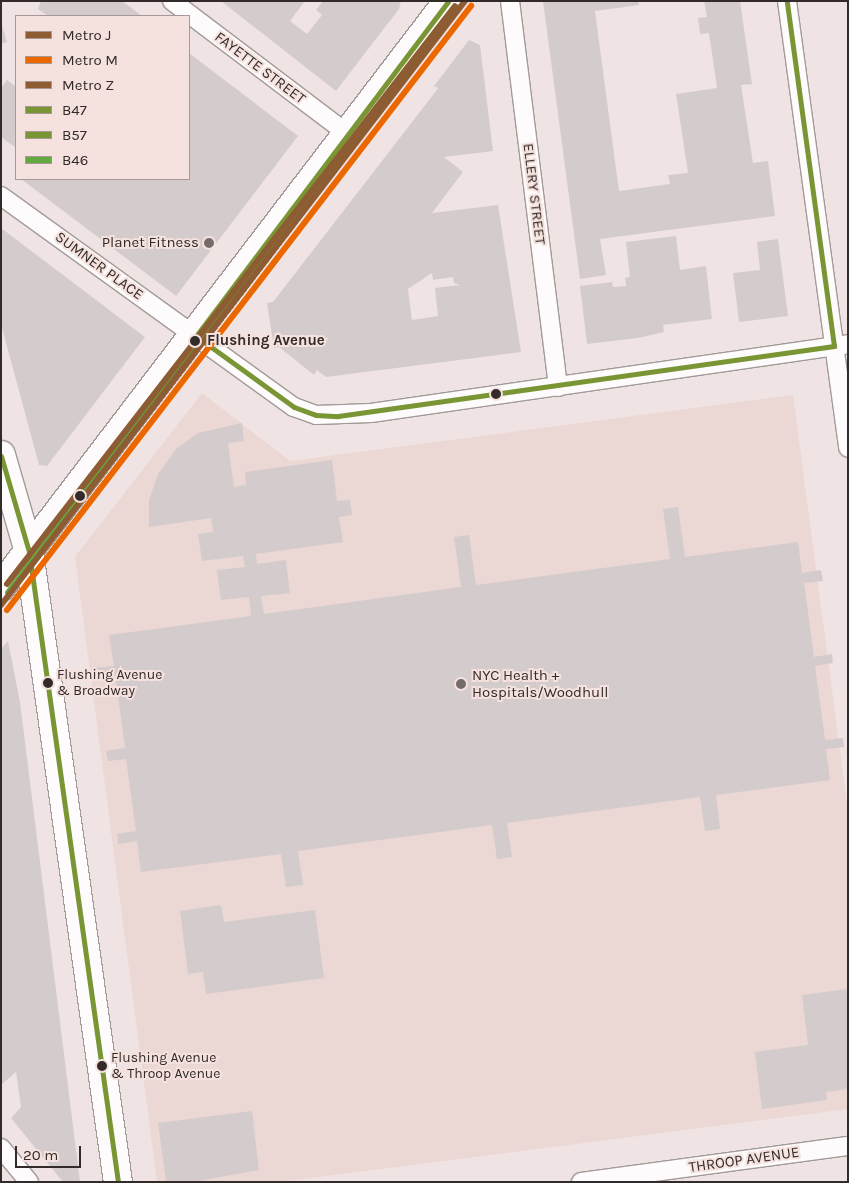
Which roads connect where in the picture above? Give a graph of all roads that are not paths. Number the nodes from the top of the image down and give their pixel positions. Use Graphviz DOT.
graph roads {
  1 [pos="172,1"];
  2 [pos="448,1"];
  3 [pos="510,1"];
  4 [pos="787,1"];
  5 [pos="349,135"];
  6 [pos="1,196"];
  7 [pos="196,336"];
  8 [pos="841,345"];
  9 [pos="558,387"];
  10 [pos="848,448"];
  11 [pos="1,455"];
  12 [pos="29,552"];
  13 [pos="1,586"];
  14 [pos="848,1146"];
  15 [pos="1,1148"];
  16 [pos="663,1176"];
  17 [pos="29,1182"];
  18 [pos="118,1182"];
  19 [pos="581,1182"];
  1 -- 5 [label="street, FAYETTE STREET"];
  2 -- 5 [label="main road"];
  3 -- 9 [label="street, ELLERY STREET"];
  4 -- 8 [label="street"];
  5 -- 7 [label="main road"];
  6 -- 7 [label="street, SUMNER PLACE"];
  7 -- 9 [label="street, SUMNER PLACE"];
  7 -- 12 [label="main road"];
  8 -- 9 [label="street, SUMNER PLACE"];
  8 -- 10 [label="street"];
  11 -- 12 [label="main road"];
  12 -- 13 [label="main road"];
  12 -- 18 [label="main road"];
  14 -- 16 [label="street, THROOP AVENUE"];
  15 -- 17 [label="street"];
  16 -- 19 [label="street, THROOP AVENUE"];
}
